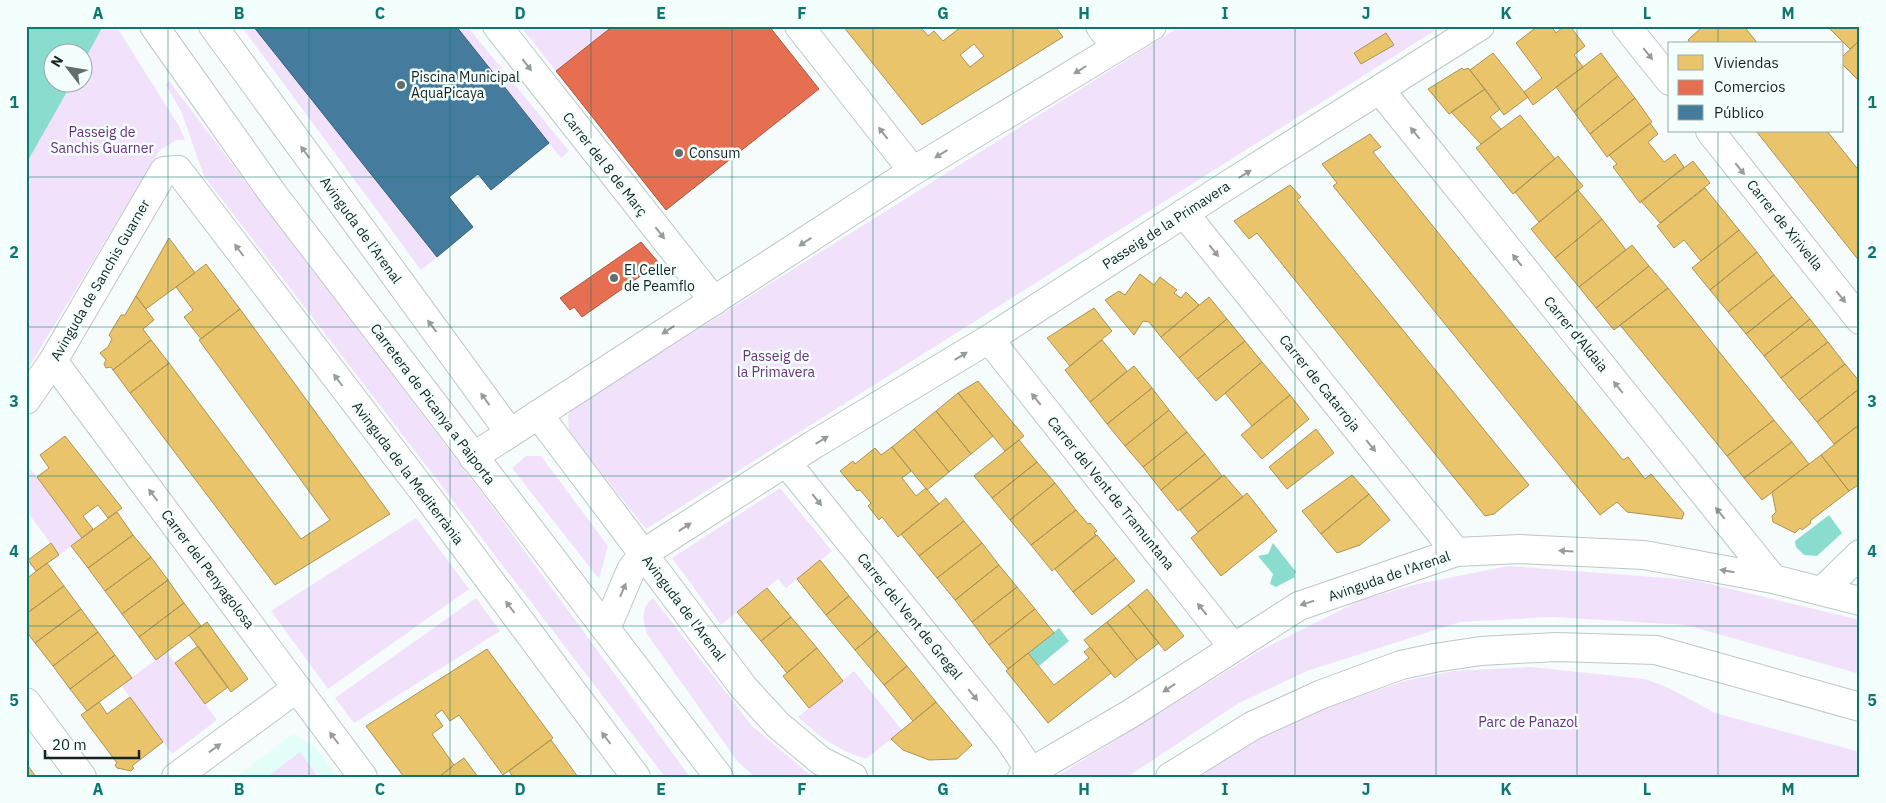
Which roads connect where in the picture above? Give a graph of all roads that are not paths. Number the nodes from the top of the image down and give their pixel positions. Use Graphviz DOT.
graph roads {
  1 [pos="154,26"];
  2 [pos="213,26"];
  3 [pos="497,26"];
  4 [pos="799,26"];
  5 [pos="1100,26"];
  6 [pos="1152,26"];
  7 [pos="1480,26"];
  8 [pos="1626,26"];
  9 [pos="1116,48"];
  10 [pos="1668,78"];
  11 [pos="1380,90"];
  12 [pos="1711,132"];
  13 [pos="178,170"];
  14 [pos="913,171"];
  15 [pos="1184,213"];
  16 [pos="714,301"];
  17 [pos="1860,320"];
  18 [pos="989,339"];
  19 [pos="53,361"];
  20 [pos="26,400"];
  21 [pos="538,414"];
  22 [pos="510,433"];
  23 [pos="473,457"];
  24 [pos="786,462"];
  25 [pos="1456,552"];
  26 [pos="644,553"];
  27 [pos="1860,554"];
  28 [pos="1772,579"];
  29 [pos="1822,591"];
  30 [pos="1860,601"];
  31 [pos="606,629"];
  32 [pos="1233,647"];
  33 [pos="297,688"];
  34 [pos="26,702"];
  35 [pos="1860,707"];
  36 [pos="1026,774"];
  37 [pos="82,777"];
  38 [pos="176,777"];
  39 [pos="363,777"];
  40 [pos="636,777"];
  41 [pos="719,777"];
  42 [pos="853,777"];
  43 [pos="1170,777"];
  1 -- 23 [label="street, Carretera de Picanya a Paiporta"];
  22 -- 2 [label="street, Avinguda de l'Arenal, one-way"];
  3 -- 16 [label="street, Carrer del 8 de Març, one-way"];
  14 -- 4 [label="street, one-way"];
  5 -- 9 [label="street"];
  6 -- 9 [label="street"];
  7 -- 11 [label="street, Passeig de la Primavera"];
  8 -- 10 [label="street, one-way"];
  9 -- 14 [label="street, one-way"];
  15 -- 11 [label="street, Passeig de la Primavera, one-way"];
  28 -- 11 [label="street, Carrer d'Aldaia, one-way"];
  12 -- 17 [label="street, Carrer de Xirivella, one-way"];
  13 -- 19 [label="street, Avinguda de Sanchis Guarner"];
  40 -- 13 [label="street, Avinguda de la Mediterrània, one-way"];
  14 -- 16 [label="street, one-way"];
  15 -- 18 [label="street, Passeig de la Primavera"];
  15 -- 25 [label="street, Carrer de Catarroja, one-way"];
  16 -- 21 [label="street, one-way"];
  24 -- 18 [label="street, Passeig de la Primavera, one-way"];
  32 -- 18 [label="street, Carrer del Vent de Tramuntana, one-way"];
  19 -- 20 [label="street, Avinguda de Sanchis Guarner"];
  33 -- 19 [label="street, Carrer del Penyagolosa, one-way"];
  21 -- 22 [label="street"];
  21 -- 26 [label="street, Avinguda de l'Arenal"];
  22 -- 23 [label="street"];
  23 -- 31 [label="street, Carretera de Picanya a Paiporta"];
  26 -- 24 [label="street, Passeig de la Primavera, one-way"];
  24 -- 36 [label="street, Carrer del Vent de Gregal, one-way"];
  28 -- 25 [label="street, Avinguda de l'Arenal, one-way"];
  25 -- 32 [label="street, Avinguda de l'Arenal, one-way"];
  31 -- 26 [label="street, Passeig de la Primavera, one-way"];
  26 -- 42 [label="street, Avinguda de l'Arenal"];
  27 -- 29 [label="street"];
  28 -- 29 [label="street, Avinguda de l'Arenal"];
  29 -- 30 [label="street, Avinguda de l'Arenal"];
  31 -- 41 [label="street, Carretera de Picanya a Paiporta"];
  32 -- 36 [label="street, Avinguda de l'Arenal, one-way"];
  38 -- 33 [label="street, one-way"];
  39 -- 33 [label="street, Carrer del Penyagolosa, one-way"];
  34 -- 37 [label="street"];
  35 -- 43 [label="street"];
}
